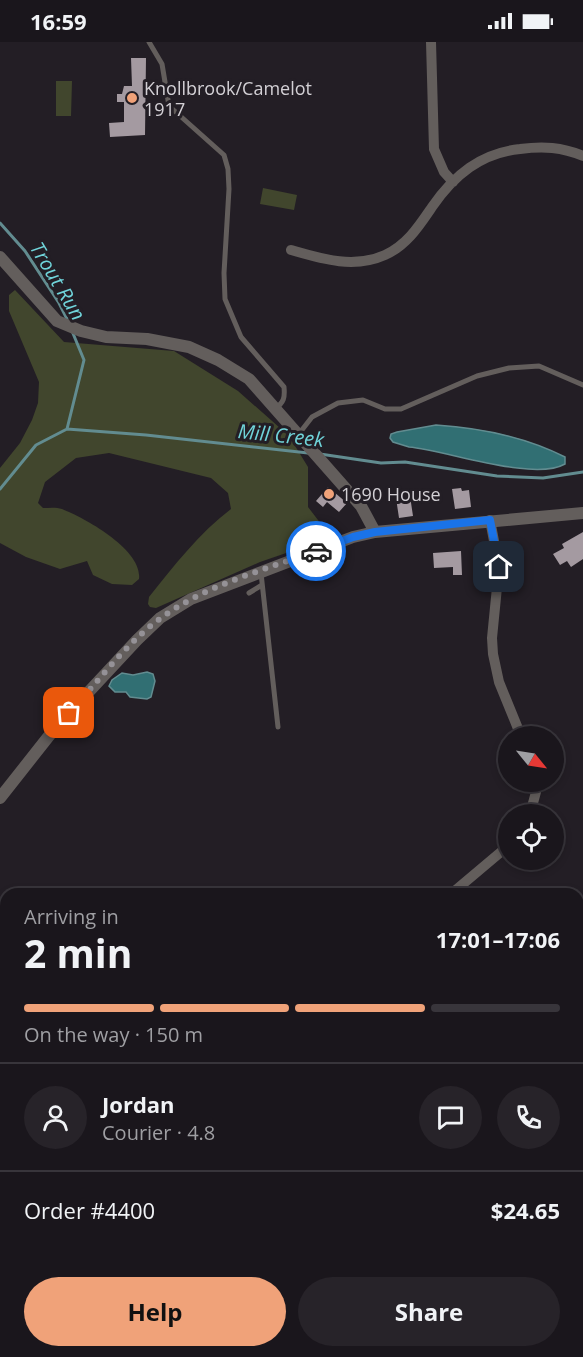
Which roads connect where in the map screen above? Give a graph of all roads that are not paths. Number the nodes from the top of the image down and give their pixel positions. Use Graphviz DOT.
graph roads {
  1 [pos="149,42"];
  2 [pos="431,42"];
  3 [pos="583,156"];
  4 [pos="453,182"];
  5 [pos="291,250"];
  6 [pos="0,257"];
  7 [pos="583,386"];
  8 [pos="275,410"];
  9 [pos="301,441"];
  10 [pos="583,513"];
  11 [pos="490,520"];
  12 [pos="375,532"];
  13 [pos="260,571"];
  14 [pos="262,585"];
  15 [pos="249,593"];
  16 [pos="517,726"];
  17 [pos="278,727"];
  18 [pos="0,798"];
  19 [pos="498,854"];
  20 [pos="458,888"];
  1 -- 8 [label="lane"];
  2 -- 4 [label="street"];
  3 -- 4 [label="street"];
  4 -- 5 [label="street"];
  6 -- 8 [label="street"];
  7 -- 9 [label="lane"];
  8 -- 9 [label="street"];
  9 -- 12 [label="street"];
  10 -- 11 [label="street"];
  11 -- 12 [label="street"];
  11 -- 16 [label="street"];
  12 -- 13 [label="street"];
  13 -- 14 [label="lane"];
  13 -- 18 [label="street"];
  14 -- 15 [label="lane"];
  14 -- 17 [label="lane"];
  19 -- 20 [label="street"];
}
